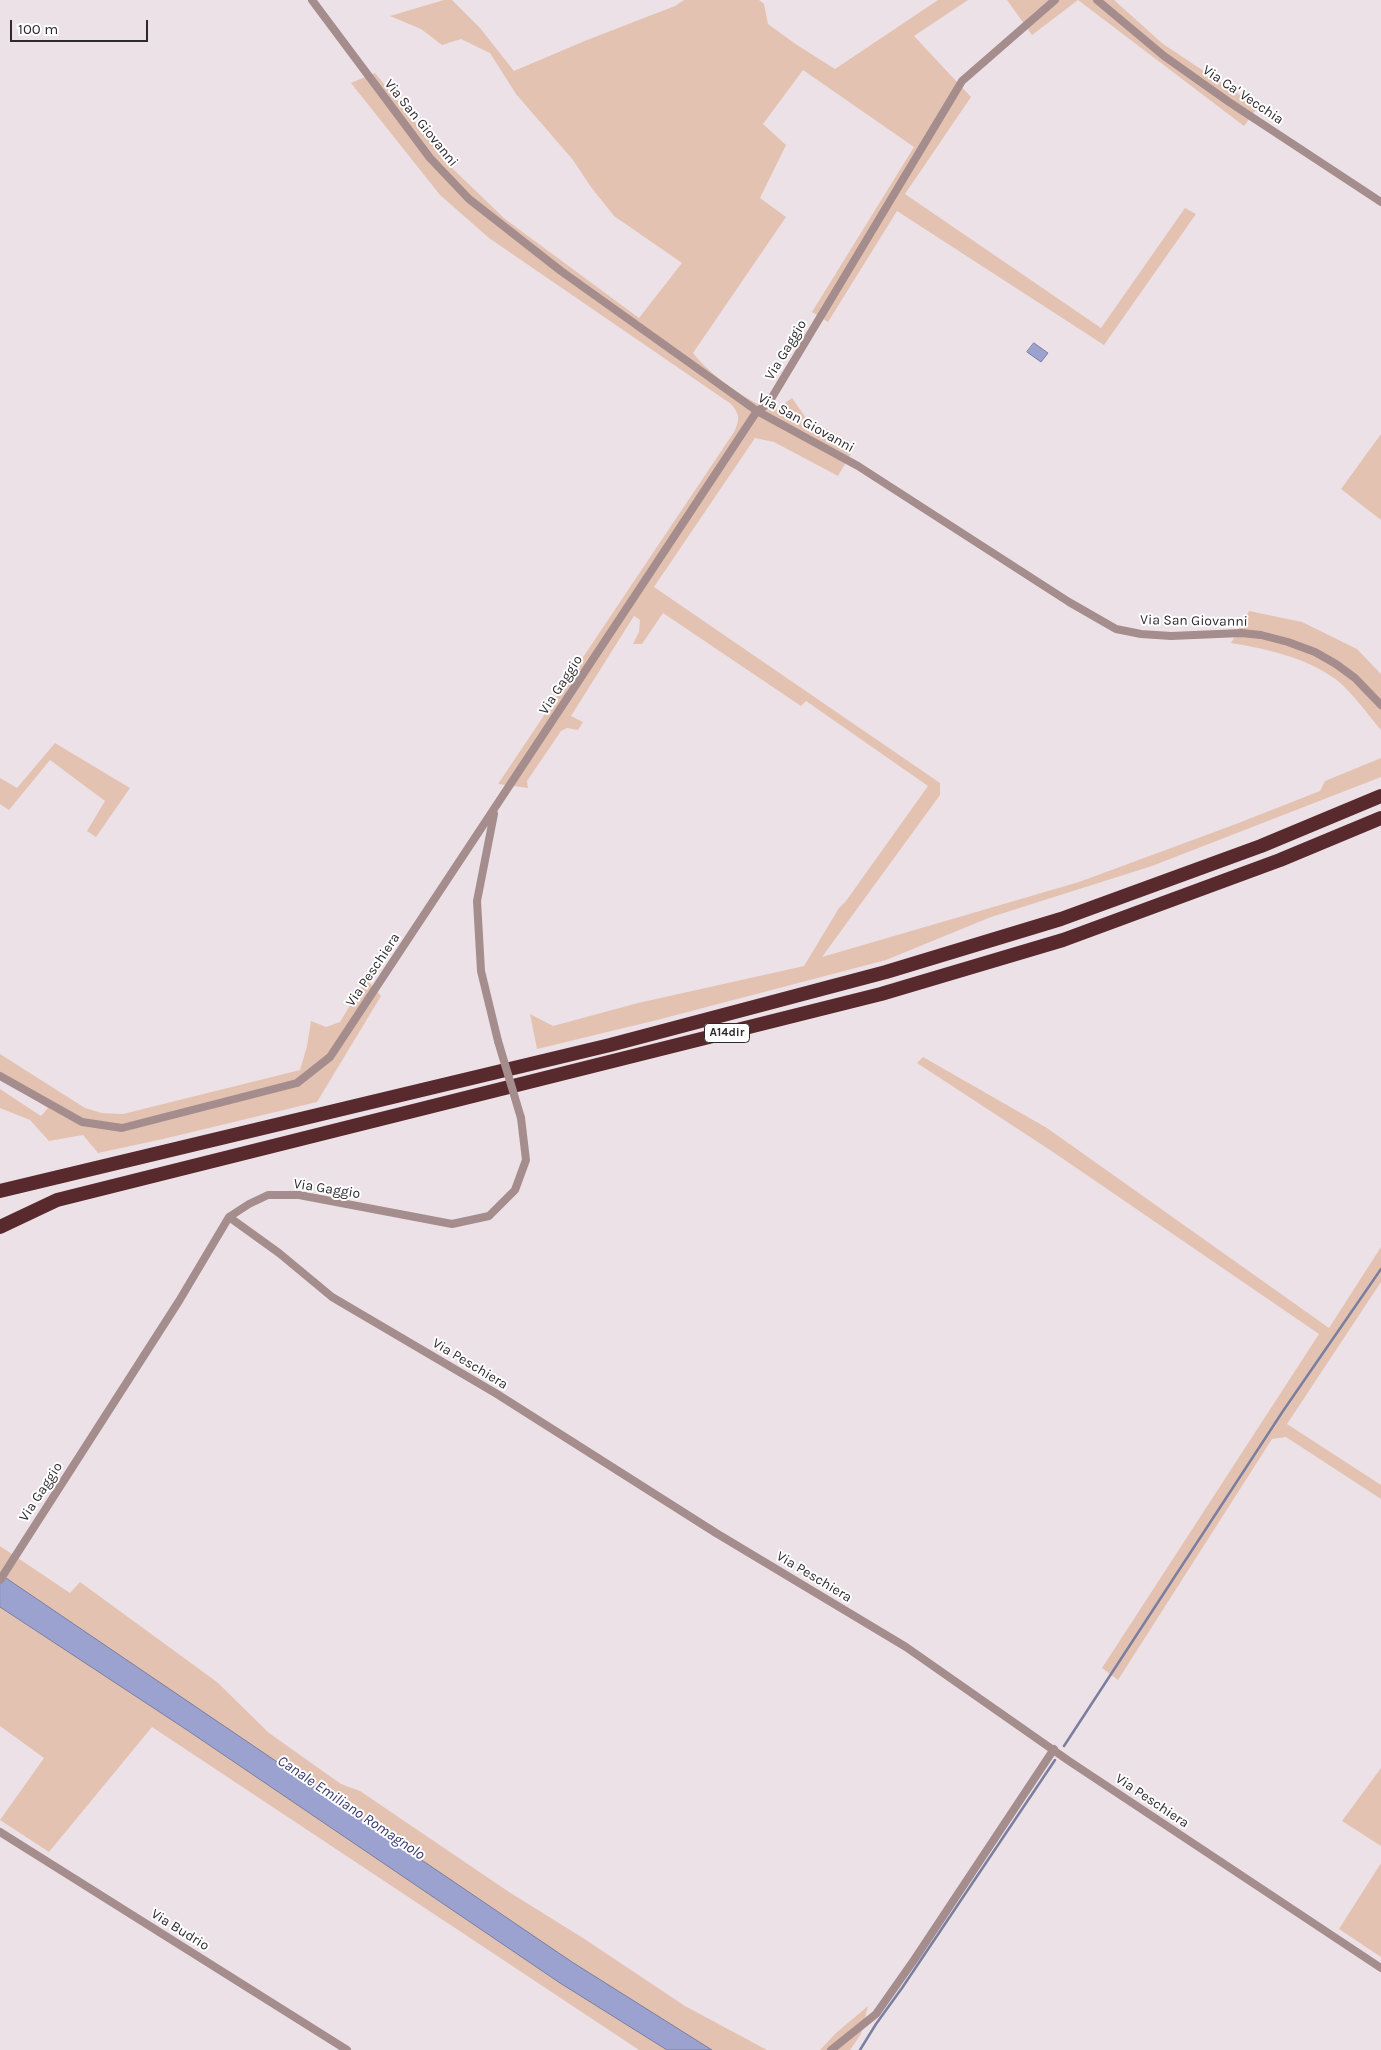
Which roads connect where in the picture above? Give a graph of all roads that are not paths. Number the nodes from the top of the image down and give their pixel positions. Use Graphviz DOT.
graph roads {
  1 [pos="312,0"];
  2 [pos="1055,0"];
  3 [pos="1097,0"];
  4 [pos="1381,202"];
  5 [pos="758,411"];
  6 [pos="1381,705"];
  7 [pos="1381,796"];
  8 [pos="495,808"];
  9 [pos="1381,818"];
  10 [pos="484,825"];
  11 [pos="0,1076"];
  12 [pos="0,1192"];
  13 [pos="230,1217"];
  14 [pos="0,1227"];
  15 [pos="0,1580"];
  16 [pos="1054,1749"];
  17 [pos="0,1832"];
  18 [pos="1381,1968"];
  19 [pos="347,2050"];
  20 [pos="831,2050"];
  1 -- 5 [label="street, Via San Giovanni"];
  2 -- 5 [label="street, Via Gaggio"];
  3 -- 4 [label="street, Via Ca' Vecchia"];
  5 -- 6 [label="street, Via San Giovanni"];
  5 -- 8 [label="street, Via Gaggio"];
  7 -- 12 [label="highway, A14dir"];
  8 -- 10 [label="street, Via Gaggio"];
  8 -- 13 [label="street, Via Gaggio, bridge"];
  9 -- 14 [label="highway, A14dir"];
  10 -- 11 [label="street, Via Peschiera"];
  13 -- 15 [label="street, Via Gaggio"];
  13 -- 16 [label="street, Via Peschiera"];
  16 -- 18 [label="street, Via Peschiera"];
  16 -- 20 [label="street"];
  17 -- 19 [label="street, Via Budrio"];
}
